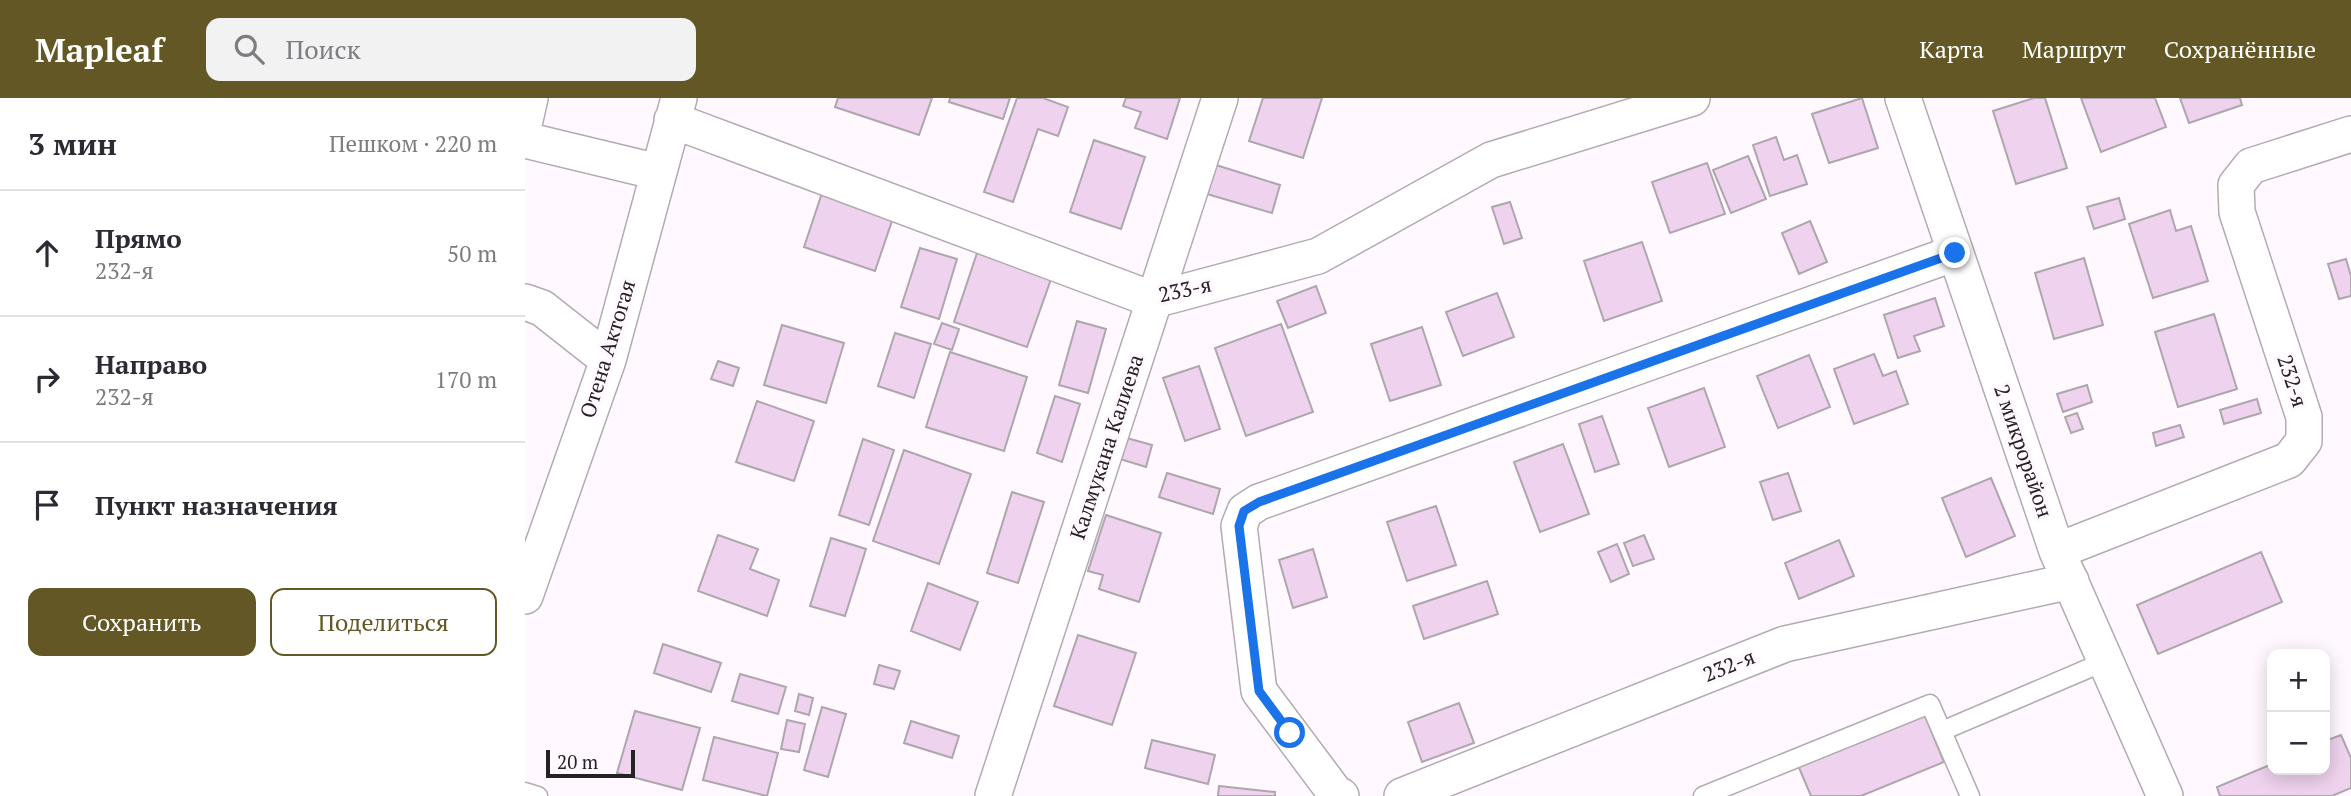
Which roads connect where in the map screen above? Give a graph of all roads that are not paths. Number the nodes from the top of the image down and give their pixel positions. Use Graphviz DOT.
graph roads {
  1 [pos="530,98"];
  2 [pos="1220,98"];
  3 [pos="1692,98"];
  4 [pos="1903,98"];
  5 [pos="676,109"];
  6 [pos="525,120"];
  7 [pos="2351,134"];
  8 [pos="525,140"];
  9 [pos="658,172"];
  10 [pos="1955,253"];
  11 [pos="531,297"];
  12 [pos="1154,300"];
  13 [pos="608,360"];
  14 [pos="2064,566"];
  15 [pos="525,596"];
  16 [pos="2106,661"];
  17 [pos="1942,731"];
  18 [pos="525,792"];
  19 [pos="538,796"];
  20 [pos="993,796"];
  21 [pos="1337,796"];
  22 [pos="1402,796"];
  23 [pos="1703,796"];
  24 [pos="1970,796"];
  25 [pos="2165,796"];
  1 -- 6 [label="street"];
  2 -- 12 [label="street, Калмукана Калиева"];
  3 -- 12 [label="street, 233-я"];
  4 -- 10 [label="street, 2 микрорайон"];
  5 -- 9 [label="street, Отена Актогая"];
  5 -- 12 [label="street, 233-я"];
  7 -- 14 [label="street, 232-я"];
  8 -- 9 [label="street"];
  9 -- 13 [label="street, Отена Актогая"];
  10 -- 14 [label="street, 2 микрорайон"];
  10 -- 21 [label="street"];
  11 -- 13 [label="street"];
  12 -- 20 [label="street, Калмукана Калиева"];
  13 -- 15 [label="street, Отена Актогая"];
  14 -- 16 [label="street, 2 микрорайон"];
  14 -- 22 [label="street, 232-я"];
  16 -- 17 [label="lane"];
  16 -- 25 [label="street, 2 микрорайон"];
  17 -- 23 [label="lane"];
  17 -- 24 [label="lane"];
  18 -- 19 [label="lane"];
}
